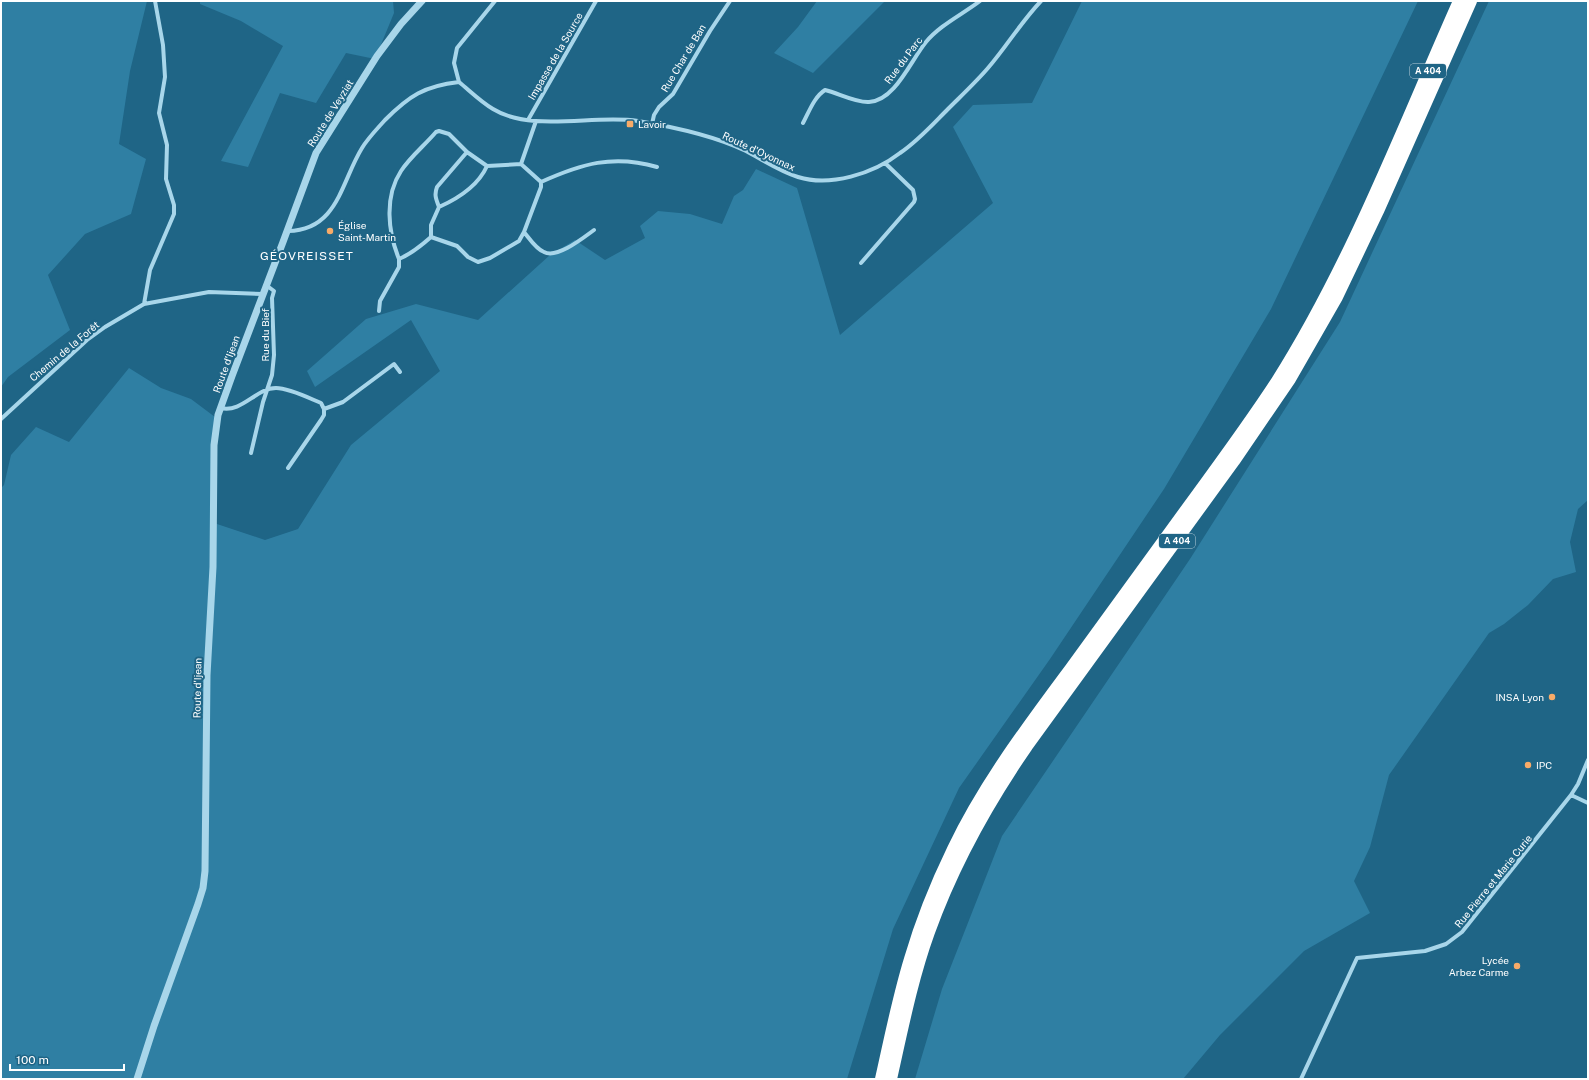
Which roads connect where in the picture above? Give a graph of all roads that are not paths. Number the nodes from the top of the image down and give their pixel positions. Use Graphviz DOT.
graph roads {
  1 [pos="154,1"];
  2 [pos="422,1"];
  3 [pos="495,1"];
  4 [pos="596,1"];
  5 [pos="730,1"];
  6 [pos="980,1"];
  7 [pos="1041,1"];
  8 [pos="1459,1"];
  9 [pos="1471,1"];
  10 [pos="458,82"];
  11 [pos="528,120"];
  12 [pos="536,121"];
  13 [pos="803,123"];
  14 [pos="652,124"];
  15 [pos="467,152"];
  16 [pos="885,163"];
  17 [pos="521,164"];
  18 [pos="487,166"];
  19 [pos="657,167"];
  20 [pos="541,182"];
  21 [pos="439,207"];
  22 [pos="594,230"];
  23 [pos="288,231"];
  24 [pos="524,232"];
  25 [pos="432,236"];
  26 [pos="399,259"];
  27 [pos="861,263"];
  28 [pos="266,285"];
  29 [pos="264,294"];
  30 [pos="144,304"];
  31 [pos="379,311"];
  32 [pos="400,372"];
  33 [pos="269,389"];
  34 [pos="221,408"];
  35 [pos="324,409"];
  36 [pos="1,419"];
  37 [pos="251,453"];
  38 [pos="288,468"];
  39 [pos="1588,760"];
  40 [pos="1571,795"];
  41 [pos="1588,803"];
  42 [pos="136,1079"];
  43 [pos="880,1079"];
  44 [pos="891,1079"];
  45 [pos="1301,1079"];
  1 -- 30 [label="street"];
  2 -- 23 [label="street, Route de Veyziat"];
  3 -- 10 [label="street"];
  4 -- 11 [label="street, Impasse de la Source"];
  5 -- 14 [label="street, Rue Char de Ban"];
  6 -- 13 [label="street, Rue du Parc"];
  7 -- 16 [label="street, Route d'Oyonnax"];
  8 -- 43 [label="highway, A 404"];
  9 -- 44 [label="highway, A 404"];
  10 -- 11 [label="street, Route d'Oyonnax"];
  10 -- 23 [label="street"];
  11 -- 12 [label="street, Route d'Oyonnax"];
  12 -- 14 [label="street, Route d'Oyonnax"];
  12 -- 17 [label="street"];
  14 -- 16 [label="street, Route d'Oyonnax"];
  15 -- 18 [label="street"];
  15 -- 21 [label="street"];
  15 -- 26 [label="street"];
  16 -- 27 [label="street"];
  17 -- 18 [label="street"];
  17 -- 20 [label="street"];
  18 -- 21 [label="street"];
  19 -- 20 [label="street"];
  20 -- 24 [label="street"];
  21 -- 25 [label="street"];
  22 -- 24 [label="street"];
  23 -- 28 [label="street, Route de Veyziat"];
  24 -- 25 [label="street"];
  25 -- 26 [label="street"];
  26 -- 31 [label="street"];
  28 -- 29 [label="street, Route de Veyziat"];
  28 -- 33 [label="street, Rue du Bief"];
  29 -- 30 [label="street"];
  29 -- 34 [label="street, Route d'Ijean"];
  30 -- 36 [label="street, Chemin de la Forêt"];
  32 -- 35 [label="street"];
  33 -- 34 [label="street"];
  33 -- 35 [label="street"];
  33 -- 37 [label="street, Rue du Bief"];
  34 -- 42 [label="street, Route d'Ijean"];
  35 -- 38 [label="street"];
  39 -- 40 [label="street"];
  40 -- 41 [label="street"];
  40 -- 45 [label="street, Rue Pierre et Marie Curie"];
}
